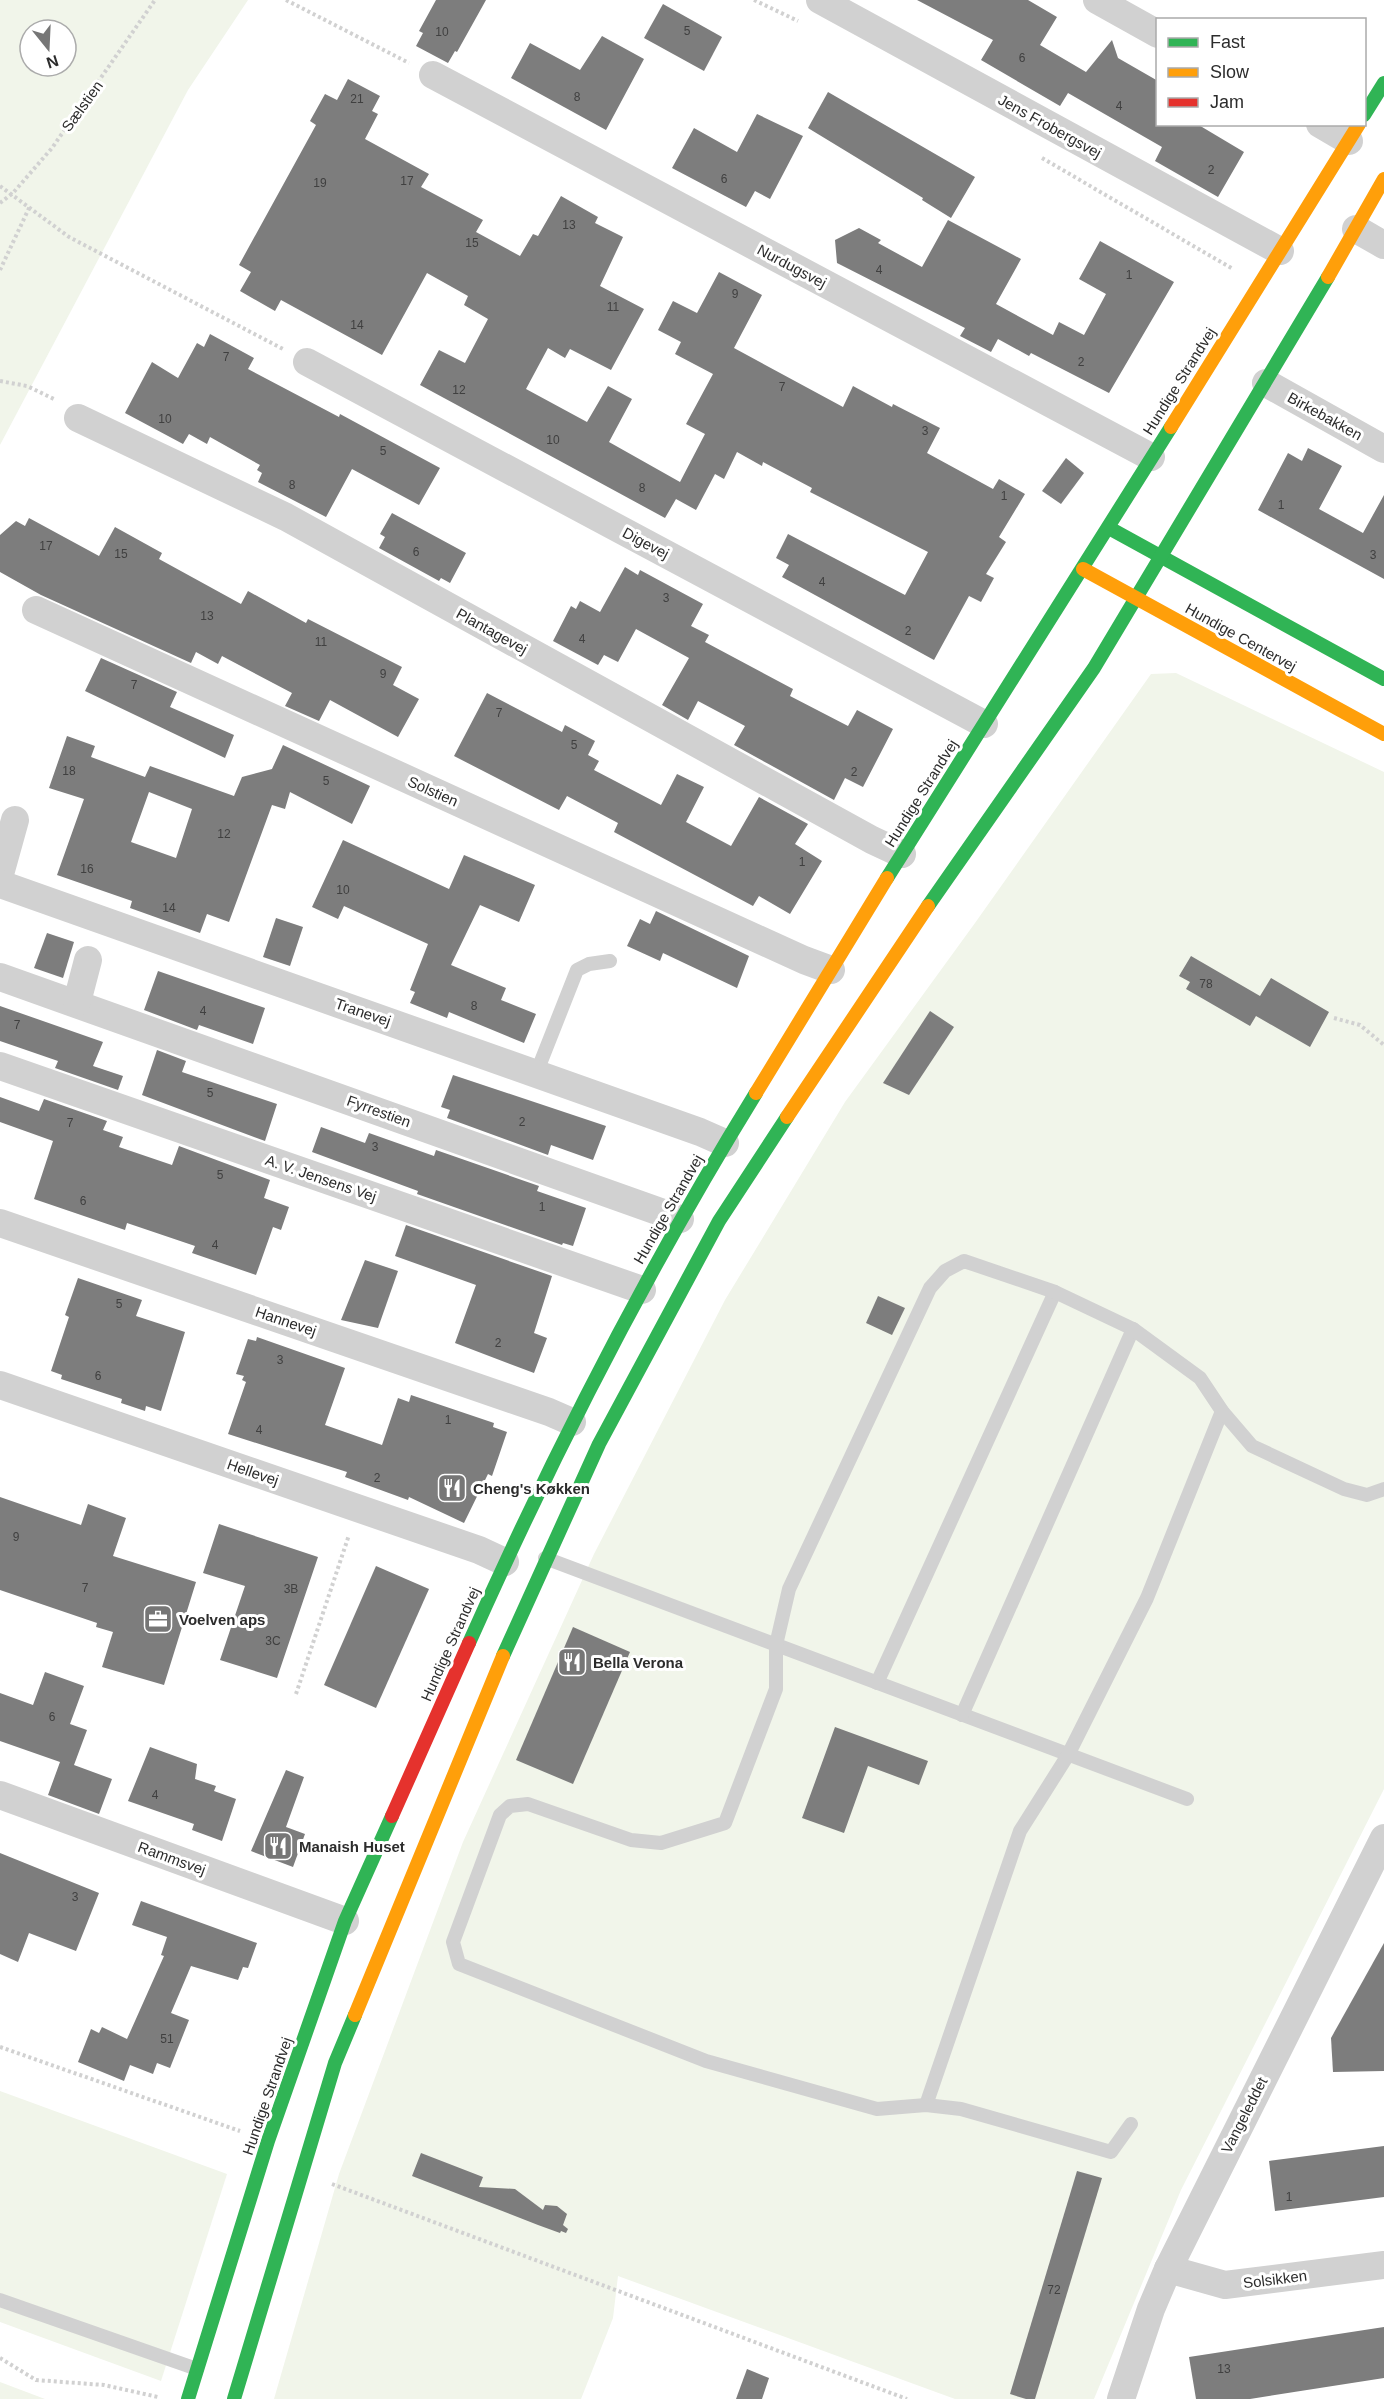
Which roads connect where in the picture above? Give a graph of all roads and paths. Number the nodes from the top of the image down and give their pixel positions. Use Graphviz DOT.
graph roads {
  1 [pos="155,0"];
  2 [pos="286,0"];
  3 [pos="820,0"];
  4 [pos="1097,0"];
  5 [pos="1156,33"];
  6 [pos="433,75"];
  7 [pos="1384,83"];
  8 [pos="1366,113"];
  9 [pos="1328,126"];
  10 [pos="1354,133"];
  11 [pos="1384,179"];
  12 [pos="0,186"];
  13 [pos="12,193"];
  14 [pos="0,203"];
  15 [pos="30,206"];
  16 [pos="1356,229"];
  17 [pos="1384,245"];
  18 [pos="1280,251"];
  19 [pos="0,270"];
  20 [pos="307,362"];
  21 [pos="0,381"];
  22 [pos="1266,383"];
  23 [pos="78,418"];
  24 [pos="1384,449"];
  25 [pos="1152,457"];
  26 [pos="1109,528"];
  27 [pos="1161,557"];
  28 [pos="1083,568"];
  29 [pos="1136,598"];
  30 [pos="36,610"];
  31 [pos="1384,679"];
  32 [pos="984,724"];
  33 [pos="1384,734"];
  34 [pos="15,820"];
  35 [pos="902,854"];
  36 [pos="0,874"];
  37 [pos="0,884"];
  38 [pos="88,960"];
  39 [pos="610,961"];
  40 [pos="831,969"];
  41 [pos="0,977"];
  42 [pos="77,1002"];
  43 [pos="1334,1018"];
  44 [pos="1384,1045"];
  45 [pos="0,1066"];
  46 [pos="536,1074"];
  47 [pos="725,1143"];
  48 [pos="680,1219"];
  49 [pos="0,1223"];
  50 [pos="642,1290"];
  51 [pos="1055,1292"];
  52 [pos="1133,1329"];
  53 [pos="0,1385"];
  54 [pos="1222,1411"];
  55 [pos="572,1422"];
  56 [pos="1384,1489"];
  57 [pos="357,1509"];
  58 [pos="545,1558"];
  59 [pos="505,1562"];
  60 [pos="776,1645"];
  61 [pos="877,1683"];
  62 [pos="296,1694"];
  63 [pos="962,1715"];
  64 [pos="1068,1755"];
  65 [pos="0,1795"];
  66 [pos="1187,1799"];
  67 [pos="1384,1838"];
  68 [pos="345,1921"];
  69 [pos="0,2047"];
  70 [pos="926,2104"];
  71 [pos="1131,2124"];
  72 [pos="268,2140"];
  73 [pos="301,2173"];
  74 [pos="1384,2265"];
  75 [pos="1168,2269"];
  76 [pos="0,2300"];
  77 [pos="0,2358"];
  78 [pos="197,2369"];
  79 [pos="167,2399"];
  80 [pos="188,2399"];
  81 [pos="234,2399"];
  82 [pos="907,2399"];
  83 [pos="1121,2399"];
  1 -- 13 [label="path, Sælstien"];
  2 -- 6 [label="path"];
  3 -- 18 [label="street, Jens Frobergsvej"];
  4 -- 5 [label="street"];
  6 -- 25 [label="street, Nurdugsvej"];
  7 -- 8 [label="main road"];
  9 -- 10 [label="street"];
  10 -- 18 [label="main road, Hundige Strandvej"];
  11 -- 16 [label="main road"];
  12 -- 13 [label="path"];
  13 -- 14 [label="path, Sælstien"];
  13 -- 15 [label="path"];
  15 -- 19 [label="path"];
  15 -- 20 [label="path"];
  16 -- 17 [label="street"];
  16 -- 22 [label="main road"];
  18 -- 25 [label="main road, Hundige Strandvej"];
  20 -- 32 [label="street, Digevej"];
  21 -- 23 [label="path"];
  22 -- 24 [label="street, Birkebakken"];
  22 -- 27 [label="main road"];
  23 -- 35 [label="street, Plantagevej"];
  25 -- 26 [label="main road, Hundige Strandvej"];
  26 -- 27 [label="main road"];
  26 -- 28 [label="main road, Hundige Strandvej"];
  27 -- 29 [label="main road"];
  27 -- 31 [label="main road"];
  28 -- 29 [label="main road, Hundige Centervej"];
  28 -- 32 [label="main road, Hundige Strandvej"];
  29 -- 33 [label="main road, Hundige Centervej"];
  29 -- 58 [label="main road"];
  30 -- 40 [label="street, Solstien"];
  32 -- 35 [label="main road, Hundige Strandvej"];
  34 -- 36 [label="street"];
  35 -- 40 [label="main road, Hundige Strandvej"];
  37 -- 46 [label="street, Tranevej"];
  38 -- 42 [label="street"];
  39 -- 46 [label="lane"];
  40 -- 47 [label="main road, Hundige Strandvej"];
  41 -- 42 [label="street, Fyrrestien"];
  42 -- 48 [label="street, Fyrrestien"];
  43 -- 44 [label="path"];
  45 -- 50 [label="street, A. V. Jensens Vej"];
  46 -- 47 [label="street, Tranevej"];
  47 -- 48 [label="main road, Hundige Strandvej"];
  48 -- 50 [label="main road, Hundige Strandvej"];
  49 -- 55 [label="street, Hannevej"];
  50 -- 55 [label="main road, Hundige Strandvej"];
  51 -- 52 [label="lane"];
  51 -- 60 [label="lane"];
  51 -- 61 [label="lane"];
  52 -- 54 [label="lane"];
  52 -- 63 [label="lane"];
  53 -- 57 [label="street, Hellevej"];
  54 -- 56 [label="lane"];
  54 -- 64 [label="lane"];
  55 -- 59 [label="main road, Hundige Strandvej"];
  57 -- 59 [label="street, Hellevej"];
  57 -- 62 [label="path"];
  58 -- 60 [label="lane"];
  58 -- 73 [label="main road"];
  59 -- 68 [label="main road, Hundige Strandvej"];
  60 -- 61 [label="lane"];
  60 -- 70 [label="lane"];
  61 -- 63 [label="lane"];
  63 -- 64 [label="lane"];
  64 -- 66 [label="lane"];
  64 -- 70 [label="lane"];
  65 -- 68 [label="street, Rammsvej"];
  67 -- 75 [label="street, Vangeleddet"];
  68 -- 72 [label="main road, Hundige Strandvej"];
  69 -- 72 [label="path"];
  70 -- 71 [label="lane"];
  72 -- 78 [label="main road, Hundige Strandvej"];
  73 -- 81 [label="main road"];
  73 -- 82 [label="path"];
  74 -- 75 [label="street, Solsikken"];
  75 -- 83 [label="street, Vangeleddet"];
  76 -- 78 [label="lane"];
  77 -- 79 [label="path"];
  78 -- 80 [label="main road, Hundige Strandvej"];
}
